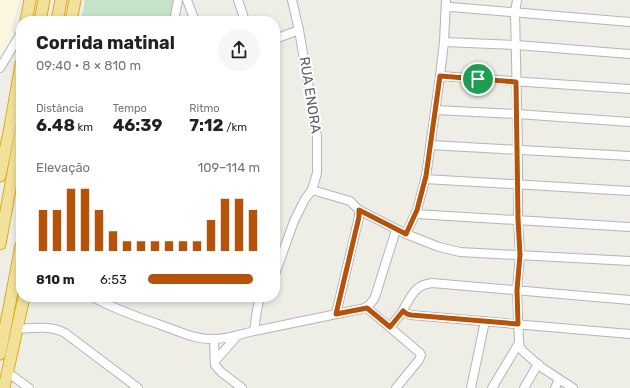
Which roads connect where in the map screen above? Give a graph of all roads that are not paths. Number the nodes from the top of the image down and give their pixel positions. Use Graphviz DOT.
graph roads {
  1 [pos="30,0"];
  2 [pos="38,0"];
  3 [pos="44,0"];
  4 [pos="61,0"];
  5 [pos="75,0"];
  6 [pos="178,0"];
  7 [pos="187,0"];
  8 [pos="238,0"];
  9 [pos="292,0"];
  10 [pos="517,0"];
  11 [pos="446,4"];
  12 [pos="515,12"];
  13 [pos="27,16"];
  14 [pos="36,16"];
  15 [pos="41,16"];
  16 [pos="58,16"];
  17 [pos="72,16"];
  18 [pos="175,16"];
  19 [pos="193,16"];
  20 [pos="243,16"];
  21 [pos="630,22"];
  22 [pos="299,30"];
  23 [pos="280,37"];
  24 [pos="16,41"];
  25 [pos="444,42"];
  26 [pos="516,45"];
  27 [pos="630,54"];
  28 [pos="0,68"];
  29 [pos="440,76"];
  30 [pos="516,82"];
  31 [pos="630,89"];
  32 [pos="16,93"];
  33 [pos="435,110"];
  34 [pos="517,114"];
  35 [pos="630,122"];
  36 [pos="430,145"];
  37 [pos="518,150"];
  38 [pos="16,156"];
  39 [pos="630,156"];
  40 [pos="0,176"];
  41 [pos="425,179"];
  42 [pos="518,184"];
  43 [pos="312,190"];
  44 [pos="630,191"];
  45 [pos="359,210"];
  46 [pos="416,214"];
  47 [pos="518,219"];
  48 [pos="630,227"];
  49 [pos="396,230"];
  50 [pos="406,234"];
  51 [pos="0,244"];
  52 [pos="520,255"];
  53 [pos="280,261"];
  54 [pos="630,261"];
  55 [pos="16,272"];
  56 [pos="517,290"];
  57 [pos="630,300"];
  58 [pos="23,302"];
  59 [pos="102,302"];
  60 [pos="259,302"];
  61 [pos="367,308"];
  62 [pos="403,311"];
  63 [pos="336,314"];
  64 [pos="485,321"];
  65 [pos="518,324"];
  66 [pos="390,327"];
  67 [pos="17,329"];
  68 [pos="254,331"];
  69 [pos="630,334"];
  70 [pos="238,335"];
  71 [pos="214,339"];
  72 [pos="519,344"];
  73 [pos="0,354"];
  74 [pos="215,361"];
  75 [pos="538,364"];
  76 [pos="7,372"];
  77 [pos="559,379"];
  78 [pos="4,388"];
  79 [pos="29,388"];
  80 [pos="138,388"];
  81 [pos="242,388"];
  82 [pos="396,388"];
  83 [pos="472,388"];
  84 [pos="492,388"];
  85 [pos="524,388"];
  86 [pos="555,388"];
  87 [pos="573,388"];
  1 -- 13 [label="highway"];
  2 -- 14 [label="highway"];
  3 -- 15 [label="highway"];
  4 -- 16 [label="highway"];
  5 -- 17 [label="highway"];
  6 -- 18 [label="street"];
  7 -- 19 [label="street"];
  8 -- 20 [label="street"];
  9 -- 22 [label="street, RUA ENORA"];
  10 -- 12 [label="street"];
  11 -- 12 [label="street"];
  11 -- 25 [label="street"];
  12 -- 21 [label="street"];
  12 -- 26 [label="street"];
  22 -- 23 [label="street"];
  22 -- 43 [label="street, RUA ENORA"];
  24 -- 28 [label="street"];
  25 -- 26 [label="street"];
  25 -- 29 [label="street"];
  26 -- 27 [label="street"];
  26 -- 30 [label="street"];
  29 -- 30 [label="street"];
  29 -- 33 [label="street"];
  30 -- 31 [label="street"];
  30 -- 34 [label="street"];
  32 -- 40 [label="highway"];
  33 -- 34 [label="street"];
  33 -- 36 [label="street"];
  34 -- 35 [label="street"];
  34 -- 37 [label="street"];
  36 -- 37 [label="street"];
  36 -- 41 [label="street"];
  37 -- 39 [label="street"];
  37 -- 42 [label="street"];
  38 -- 51 [label="highway"];
  41 -- 42 [label="street"];
  41 -- 46 [label="street"];
  42 -- 44 [label="street"];
  42 -- 47 [label="street"];
  43 -- 45 [label="street"];
  43 -- 53 [label="street, RUA ENORA"];
  45 -- 49 [label="street"];
  45 -- 63 [label="street"];
  46 -- 47 [label="street"];
  46 -- 50 [label="street"];
  47 -- 48 [label="street"];
  47 -- 52 [label="street"];
  49 -- 50 [label="street"];
  49 -- 61 [label="street"];
  50 -- 52 [label="street"];
  52 -- 54 [label="street"];
  52 -- 56 [label="street"];
  55 -- 73 [label="highway"];
  56 -- 57 [label="street"];
  56 -- 62 [label="street"];
  56 -- 65 [label="street"];
  58 -- 67 [label="highway"];
  59 -- 71 [label="street"];
  60 -- 68 [label="street"];
  61 -- 63 [label="street"];
  61 -- 66 [label="street"];
  62 -- 64 [label="street"];
  62 -- 66 [label="street"];
  63 -- 68 [label="street"];
  64 -- 65 [label="street"];
  64 -- 83 [label="street"];
  65 -- 69 [label="street"];
  65 -- 72 [label="street"];
  66 -- 82 [label="street"];
  67 -- 76 [label="highway"];
  67 -- 80 [label="street"];
  68 -- 70 [label="street"];
  70 -- 71 [label="street"];
  70 -- 74 [label="street"];
  71 -- 74 [label="street"];
  72 -- 75 [label="street"];
  72 -- 84 [label="street"];
  74 -- 81 [label="street"];
  75 -- 77 [label="street"];
  75 -- 85 [label="street"];
  76 -- 78 [label="highway"];
  76 -- 79 [label="street"];
  77 -- 86 [label="street"];
  77 -- 87 [label="street"];
}
